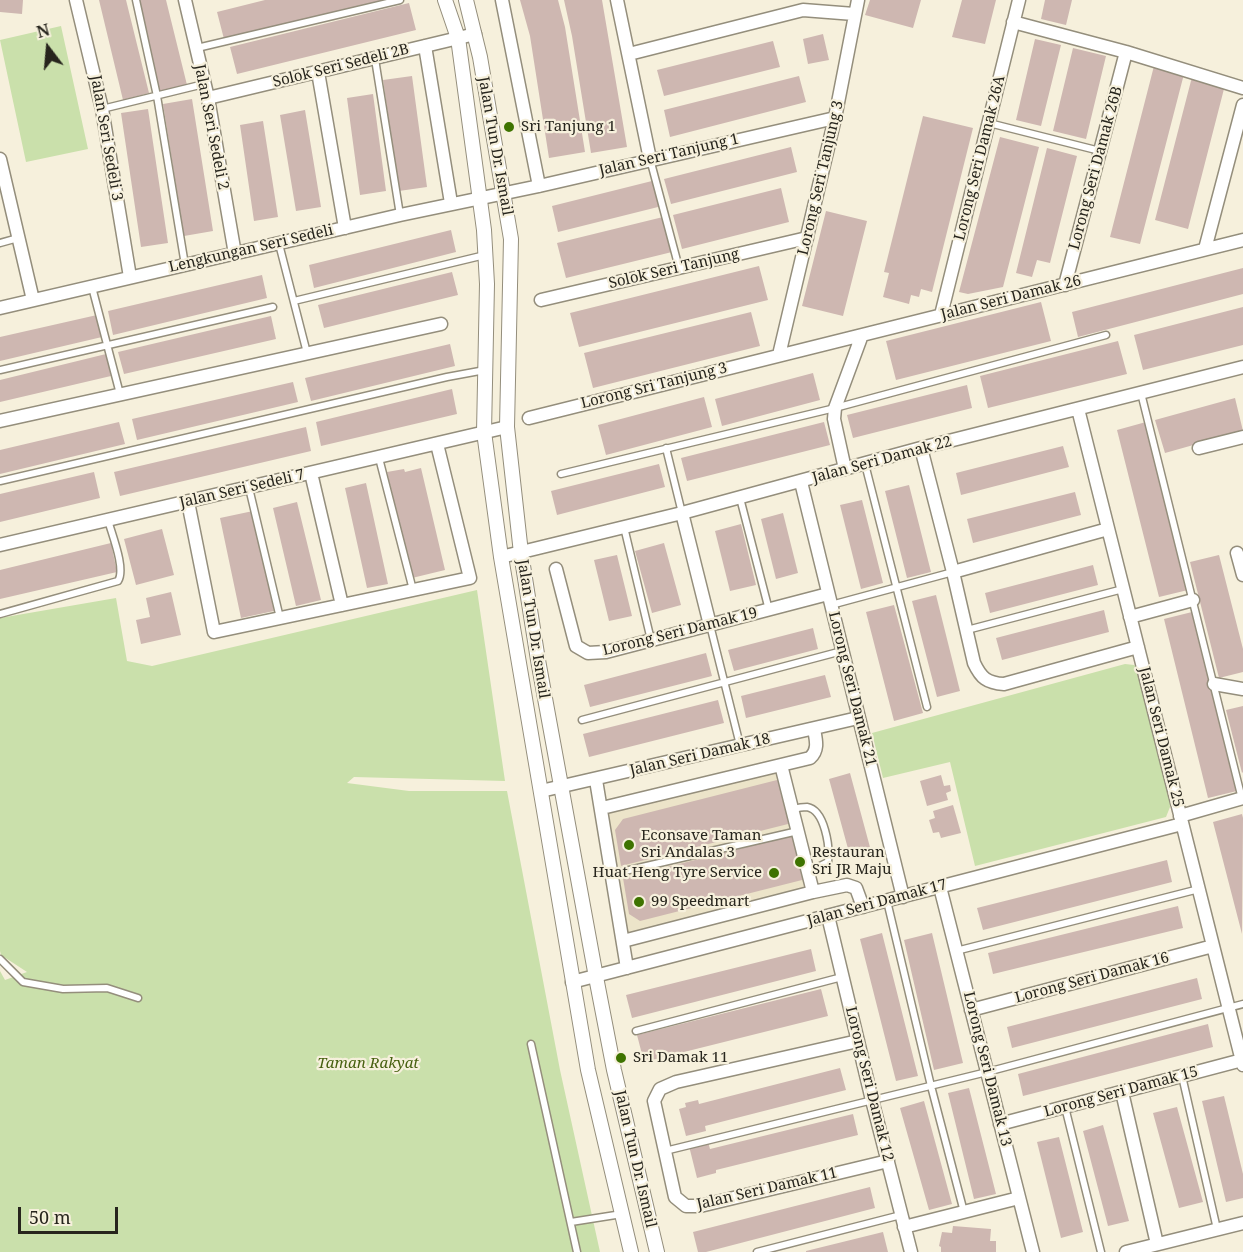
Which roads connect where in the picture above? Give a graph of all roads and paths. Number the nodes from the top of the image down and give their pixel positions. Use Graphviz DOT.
graph roads {
  1 [pos="76,0"];
  2 [pos="136,0"];
  3 [pos="185,0"];
  4 [pos="400,0"];
  5 [pos="445,0"];
  6 [pos="466,0"];
  7 [pos="502,0"];
  8 [pos="617,0"];
  9 [pos="858,0"];
  10 [pos="1018,0"];
  11 [pos="854,14"];
  12 [pos="1013,22"];
  13 [pos="475,34"];
  14 [pos="458,38"];
  15 [pos="425,46"];
  16 [pos="196,48"];
  17 [pos="1126,52"];
  18 [pos="629,54"];
  19 [pos="375,58"];
  20 [pos="318,72"];
  21 [pos="204,84"];
  22 [pos="1243,88"];
  23 [pos="157,96"];
  24 [pos="208,98"];
  25 [pos="1243,105"];
  26 [pos="102,109"];
  27 [pos="835,118"];
  28 [pos="989,123"];
  29 [pos="1100,151"];
  30 [pos="0,159"];
  31 [pos="650,159"];
  32 [pos="2,177"];
  33 [pos="539,186"];
  34 [pos="503,193"];
  35 [pos="480,197"];
  36 [pos="451,203"];
  37 [pos="400,215"];
  38 [pos="345,228"];
  39 [pos="18,238"];
  40 [pos="807,238"];
  41 [pos="1243,240"];
  42 [pos="0,243"];
  43 [pos="279,243"];
  44 [pos="1205,249"];
  45 [pos="235,254"];
  46 [pos="485,255"];
  47 [pos="185,265"];
  48 [pos="679,268"];
  49 [pos="130,277"];
  50 [pos="1065,285"];
  51 [pos="92,286"];
  52 [pos="33,300"];
  53 [pos="541,300"];
  54 [pos="294,301"];
  55 [pos="273,307"];
  56 [pos="0,308"];
  57 [pos="941,315"];
  58 [pos="441,324"];
  59 [pos="862,335"];
  60 [pos="1106,335"];
  61 [pos="108,345"];
  62 [pos="307,353"];
  63 [pos="779,355"];
  64 [pos="1243,367"];
  65 [pos="0,370"];
  66 [pos="485,370"];
  67 [pos="1142,393"];
  68 [pos="120,394"];
  69 [pos="835,408"];
  70 [pos="1078,409"];
  71 [pos="529,418"];
  72 [pos="0,422"];
  73 [pos="507,428"];
  74 [pos="484,432"];
  75 [pos="1243,437"];
  76 [pos="437,444"];
  77 [pos="666,448"];
  78 [pos="921,448"];
  79 [pos="1199,448"];
  80 [pos="379,458"];
  81 [pos="865,464"];
  82 [pos="845,470"];
  83 [pos="311,473"];
  84 [pos="561,474"];
  85 [pos="0,481"];
  86 [pos="801,482"];
  87 [pos="249,488"];
  88 [pos="740,498"];
  89 [pos="188,502"];
  90 [pos="682,513"];
  91 [pos="108,520"];
  92 [pos="624,527"];
  93 [pos="1108,529"];
  94 [pos="0,545"];
  95 [pos="1237,552"];
  96 [pos="521,553"];
  97 [pos="501,557"];
  98 [pos="556,569"];
  99 [pos="953,572"];
  100 [pos="1243,575"];
  101 [pos="897,587"];
  102 [pos="1124,589"];
  103 [pos="413,590"];
  104 [pos="830,600"];
  105 [pos="1193,600"];
  106 [pos="342,605"];
  107 [pos="769,610"];
  108 [pos="0,614"];
  109 [pos="1130,616"];
  110 [pos="280,618"];
  111 [pos="710,625"];
  112 [pos="966,630"];
  113 [pos="651,640"];
  114 [pos="1138,647"];
  115 [pos="843,651"];
  116 [pos="725,684"];
  117 [pos="1214,684"];
  118 [pos="1243,689"];
  119 [pos="927,707"];
  120 [pos="858,718"];
  121 [pos="582,720"];
  122 [pos="814,729"];
  123 [pos="740,746"];
  124 [pos="782,765"];
  125 [pos="596,780"];
  126 [pos="561,787"];
  127 [pos="542,791"];
  128 [pos="1243,800"];
  129 [pos="602,808"];
  130 [pos="793,809"];
  131 [pos="1181,820"];
  132 [pos="798,831"];
  133 [pos="808,872"];
  134 [pos="612,874"];
  135 [pos="940,887"];
  136 [pos="1199,889"];
  137 [pos="813,891"];
  138 [pos="903,897"];
  139 [pos="887,901"];
  140 [pos="863,907"];
  141 [pos="828,916"];
  142 [pos="623,941"];
  143 [pos="1213,946"];
  144 [pos="956,951"];
  145 [pos="0,959"];
  146 [pos="627,968"];
  147 [pos="596,977"];
  148 [pos="843,977"];
  149 [pos="572,982"];
  150 [pos="138,998"];
  151 [pos="1243,1004"];
  152 [pos="1229,1008"];
  153 [pos="971,1010"];
  154 [pos="636,1031"];
  155 [pos="858,1041"];
  156 [pos="531,1044"];
  157 [pos="1242,1062"];
  158 [pos="987,1072"];
  159 [pos="1182,1076"];
  160 [pos="931,1086"];
  161 [pos="1122,1092"];
  162 [pos="872,1100"];
  163 [pos="1065,1107"];
  164 [pos="1000,1124"];
  165 [pos="665,1150"];
  166 [pos="888,1161"];
  167 [pos="1019,1198"];
  168 [pos="964,1212"];
  169 [pos="622,1214"];
  170 [pos="903,1221"];
  171 [pos="570,1222"];
  172 [pos="1243,1223"];
  173 [pos="1217,1229"];
  174 [pos="1157,1244"];
  175 [pos="577,1252"];
  176 [pos="631,1252"];
  177 [pos="657,1252"];
  178 [pos="757,1252"];
  179 [pos="911,1252"];
  180 [pos="1033,1252"];
  181 [pos="1101,1252"];
  182 [pos="1126,1252"];
  1 -- 26 [label="street, Jalan Seri Sedeli 3"];
  2 -- 23 [label="lane"];
  3 -- 16 [label="street, Jalan Seri Sedeli 2"];
  4 -- 16 [label="lane"];
  5 -- 14 [label="street, Jalan Tun Dr. Ismail"];
  6 -- 13 [label="street, Jalan Tun Dr. Ismail"];
  7 -- 33 [label="street"];
  8 -- 18 [label="street"];
  9 -- 11 [label="street, Lorong Seri Tanjung 3"];
  10 -- 12 [label="street, Lorong Seri Damak 26A"];
  11 -- 18 [label="street"];
  11 -- 27 [label="street, Lorong Seri Tanjung 3"];
  12 -- 17 [label="street"];
  12 -- 28 [label="street, Lorong Seri Damak 26A"];
  13 -- 14 [label="street, Solok Seri Sedeli 2B"];
  13 -- 34 [label="street, Jalan Tun Dr. Ismail"];
  14 -- 15 [label="street, Solok Seri Sedeli 2B"];
  14 -- 35 [label="street, Jalan Tun Dr. Ismail"];
  15 -- 19 [label="street, Solok Seri Sedeli 2B"];
  15 -- 36 [label="street"];
  16 -- 21 [label="street, Jalan Seri Sedeli 2"];
  17 -- 22 [label="street"];
  17 -- 29 [label="street, Lorong Seri Damak 26B"];
  18 -- 31 [label="street"];
  19 -- 20 [label="street, Solok Seri Sedeli 2B"];
  19 -- 37 [label="lane"];
  20 -- 24 [label="street, Solok Seri Sedeli 2B"];
  20 -- 38 [label="street"];
  21 -- 23 [label="lane"];
  21 -- 24 [label="street, Jalan Seri Sedeli 2"];
  23 -- 26 [label="lane"];
  23 -- 47 [label="lane"];
  24 -- 45 [label="street, Jalan Seri Sedeli 2"];
  25 -- 44 [label="street"];
  26 -- 49 [label="street, Jalan Seri Sedeli 3"];
  27 -- 31 [label="street, Jalan Seri Tanjung 1"];
  27 -- 40 [label="street, Lorong Seri Tanjung 3"];
  28 -- 29 [label="lane"];
  28 -- 57 [label="street, Lorong Seri Damak 26A"];
  29 -- 50 [label="street, Lorong Seri Damak 26B"];
  30 -- 32 [label="street"];
  31 -- 33 [label="street, Jalan Seri Tanjung 1"];
  31 -- 48 [label="lane"];
  32 -- 39 [label="street"];
  33 -- 34 [label="street, Jalan Seri Tanjung 1"];
  34 -- 35 [label="street, Lengkungan Seri Sedeli"];
  34 -- 73 [label="street, Jalan Tun Dr. Ismail"];
  35 -- 36 [label="street, Lengkungan Seri Sedeli"];
  35 -- 46 [label="street, Jalan Tun Dr. Ismail"];
  36 -- 37 [label="street, Lengkungan Seri Sedeli"];
  37 -- 38 [label="street, Lengkungan Seri Sedeli"];
  38 -- 43 [label="street, Lengkungan Seri Sedeli"];
  39 -- 42 [label="lane"];
  39 -- 52 [label="street"];
  40 -- 48 [label="street, Solok Seri Tanjung"];
  40 -- 63 [label="street, Lorong Seri Tanjung 3"];
  41 -- 44 [label="street, Jalan Seri Damak 26"];
  43 -- 45 [label="street, Lengkungan Seri Sedeli"];
  43 -- 54 [label="lane"];
  44 -- 50 [label="street, Jalan Seri Damak 26"];
  45 -- 47 [label="street, Lengkungan Seri Sedeli"];
  46 -- 54 [label="lane"];
  46 -- 66 [label="street, Jalan Tun Dr. Ismail"];
  47 -- 49 [label="street, Lengkungan Seri Sedeli"];
  48 -- 53 [label="street, Solok Seri Tanjung"];
  49 -- 51 [label="street, Lengkungan Seri Sedeli"];
  50 -- 57 [label="street, Jalan Seri Damak 26"];
  51 -- 52 [label="street, Lengkungan Seri Sedeli"];
  51 -- 61 [label="lane"];
  52 -- 56 [label="street, Lengkungan Seri Sedeli"];
  54 -- 62 [label="lane"];
  55 -- 61 [label="lane"];
  57 -- 59 [label="street, Jalan Seri Damak 26"];
  58 -- 62 [label="street"];
  59 -- 63 [label="street, Jalan Seri Damak 26"];
  59 -- 69 [label="street"];
  60 -- 69 [label="lane"];
  61 -- 65 [label="lane"];
  61 -- 68 [label="lane"];
  62 -- 68 [label="street"];
  63 -- 71 [label="street, Lorong Sri Tanjung 3"];
  64 -- 67 [label="street, Jalan Seri Damak 22"];
  66 -- 74 [label="street, Jalan Tun Dr. Ismail"];
  66 -- 85 [label="lane"];
  67 -- 70 [label="street, Jalan Seri Damak 22"];
  67 -- 105 [label="lane"];
  68 -- 72 [label="street"];
  69 -- 77 [label="lane"];
  69 -- 82 [label="street"];
  70 -- 78 [label="street, Jalan Seri Damak 22"];
  70 -- 93 [label="street, Jalan Seri Damak 25"];
  73 -- 74 [label="street, Jalan Seri Sedeli 7"];
  73 -- 96 [label="street, Jalan Tun Dr. Ismail"];
  74 -- 76 [label="street, Jalan Seri Sedeli 7"];
  74 -- 97 [label="street, Jalan Tun Dr. Ismail"];
  75 -- 79 [label="street"];
  76 -- 80 [label="street, Jalan Seri Sedeli 7"];
  76 -- 103 [label="street"];
  77 -- 84 [label="lane"];
  77 -- 90 [label="lane"];
  78 -- 81 [label="street, Jalan Seri Damak 22"];
  78 -- 99 [label="street"];
  80 -- 83 [label="street, Jalan Seri Sedeli 7"];
  80 -- 103 [label="lane"];
  81 -- 82 [label="street, Jalan Seri Damak 22"];
  81 -- 101 [label="lane"];
  82 -- 86 [label="street, Jalan Seri Damak 22"];
  83 -- 87 [label="street, Jalan Seri Sedeli 7"];
  83 -- 106 [label="street"];
  86 -- 88 [label="street, Jalan Seri Damak 22"];
  86 -- 104 [label="street, Lorong Seri Damak 21"];
  87 -- 89 [label="street, Jalan Seri Sedeli 7"];
  87 -- 110 [label="lane"];
  88 -- 90 [label="street, Jalan Seri Damak 22"];
  88 -- 107 [label="lane"];
  89 -- 91 [label="street, Jalan Seri Sedeli 7"];
  89 -- 110 [label="street"];
  90 -- 92 [label="street, Jalan Seri Damak 22"];
  90 -- 111 [label="street"];
  91 -- 94 [label="street, Jalan Seri Sedeli 7"];
  91 -- 108 [label="lane"];
  92 -- 96 [label="street, Jalan Seri Damak 22"];
  92 -- 113 [label="lane"];
  93 -- 99 [label="street"];
  93 -- 102 [label="street, Jalan Seri Damak 25"];
  95 -- 100 [label="street"];
  96 -- 97 [label="street, Jalan Seri Damak 22"];
  96 -- 126 [label="street, Jalan Tun Dr. Ismail"];
  97 -- 127 [label="street, Jalan Tun Dr. Ismail"];
  98 -- 113 [label="street, Lorong Seri Damak 19"];
  99 -- 101 [label="lane"];
  99 -- 112 [label="street"];
  101 -- 104 [label="lane"];
  101 -- 119 [label="lane"];
  102 -- 109 [label="street, Jalan Seri Damak 25"];
  102 -- 112 [label="lane"];
  103 -- 106 [label="street"];
  104 -- 107 [label="street, Lorong Seri Damak 19"];
  104 -- 115 [label="street, Lorong Seri Damak 21"];
  105 -- 109 [label="street"];
  105 -- 117 [label="lane"];
  106 -- 110 [label="street"];
  107 -- 111 [label="street, Lorong Seri Damak 19"];
  109 -- 114 [label="street, Jalan Seri Damak 25"];
  111 -- 113 [label="street, Lorong Seri Damak 19"];
  111 -- 116 [label="lane"];
  112 -- 114 [label="street"];
  114 -- 131 [label="street, Jalan Seri Damak 25"];
  115 -- 116 [label="lane"];
  115 -- 120 [label="street, Lorong Seri Damak 21"];
  116 -- 121 [label="lane"];
  116 -- 123 [label="lane"];
  117 -- 118 [label="street"];
  117 -- 128 [label="lane"];
  120 -- 122 [label="street, Jalan Seri Damak 18"];
  120 -- 138 [label="street, Lorong Seri Damak 21"];
  122 -- 123 [label="street, Jalan Seri Damak 18"];
  122 -- 124 [label="street"];
  123 -- 125 [label="street, Jalan Seri Damak 18"];
  124 -- 129 [label="street"];
  124 -- 130 [label="street"];
  125 -- 126 [label="street, Jalan Seri Damak 18"];
  125 -- 129 [label="street"];
  126 -- 127 [label="street, Jalan Seri Damak 18"];
  126 -- 147 [label="street, Jalan Tun Dr. Ismail"];
  127 -- 149 [label="street, Jalan Tun Dr. Ismail"];
  128 -- 131 [label="street, Jalan Seri Damak 17"];
  129 -- 134 [label="street"];
  130 -- 132 [label="street"];
  130 -- 133 [label="lane"];
  131 -- 135 [label="street, Jalan Seri Damak 17"];
  131 -- 136 [label="street, Jalan Seri Damak 25"];
  132 -- 133 [label="street"];
  132 -- 134 [label="lane"];
  133 -- 137 [label="street"];
  134 -- 142 [label="street"];
  135 -- 138 [label="street, Jalan Seri Damak 17"];
  135 -- 144 [label="street, Lorong Seri Damak 13"];
  136 -- 143 [label="street, Jalan Seri Damak 25"];
  136 -- 144 [label="lane"];
  137 -- 140 [label="street"];
  137 -- 142 [label="street"];
  138 -- 139 [label="street, Jalan Seri Damak 17"];
  139 -- 140 [label="street, Jalan Seri Damak 17"];
  139 -- 160 [label="lane"];
  140 -- 141 [label="street, Jalan Seri Damak 17"];
  141 -- 146 [label="street, Jalan Seri Damak 17"];
  141 -- 148 [label="street, Lorong Seri Damak 12"];
  142 -- 146 [label="street"];
  143 -- 152 [label="street, Jalan Seri Damak 25"];
  143 -- 153 [label="street, Lorong Seri Damak 16"];
  144 -- 153 [label="street, Lorong Seri Damak 13"];
  145 -- 150 [label="lane"];
  146 -- 147 [label="street, Jalan Seri Damak 17"];
  147 -- 149 [label="street, Jalan Seri Damak 17"];
  147 -- 177 [label="street, Jalan Tun Dr. Ismail"];
  148 -- 154 [label="lane"];
  148 -- 155 [label="street, Lorong Seri Damak 12"];
  149 -- 169 [label="street, Jalan Tun Dr. Ismail"];
  151 -- 152 [label="lane"];
  152 -- 157 [label="street, Jalan Seri Damak 25"];
  152 -- 158 [label="lane"];
  153 -- 158 [label="street, Lorong Seri Damak 13"];
  155 -- 162 [label="street, Lorong Seri Damak 12"];
  155 -- 165 [label="street, Jalan Seri Damak 11"];
  156 -- 171 [label="lane"];
  157 -- 159 [label="street, Lorong Seri Damak 15"];
  158 -- 160 [label="lane"];
  158 -- 164 [label="street, Lorong Seri Damak 13"];
  159 -- 161 [label="street, Lorong Seri Damak 15"];
  159 -- 173 [label="lane"];
  160 -- 162 [label="lane"];
  160 -- 168 [label="lane"];
  161 -- 163 [label="street, Lorong Seri Damak 15"];
  161 -- 174 [label="street"];
  162 -- 165 [label="lane"];
  162 -- 166 [label="street, Lorong Seri Damak 12"];
  163 -- 164 [label="street, Lorong Seri Damak 15"];
  163 -- 181 [label="lane"];
  164 -- 167 [label="street, Lorong Seri Damak 13"];
  165 -- 166 [label="street, Jalan Seri Damak 11"];
  166 -- 170 [label="street, Lorong Seri Damak 12"];
  167 -- 168 [label="street"];
  167 -- 180 [label="street, Lorong Seri Damak 13"];
  168 -- 170 [label="street"];
  169 -- 171 [label="lane"];
  169 -- 176 [label="street, Jalan Tun Dr. Ismail"];
  170 -- 178 [label="lane"];
  170 -- 179 [label="street, Lorong Seri Damak 12"];
  171 -- 175 [label="lane"];
  172 -- 173 [label="street"];
  173 -- 174 [label="street"];
  174 -- 182 [label="street"];
}
